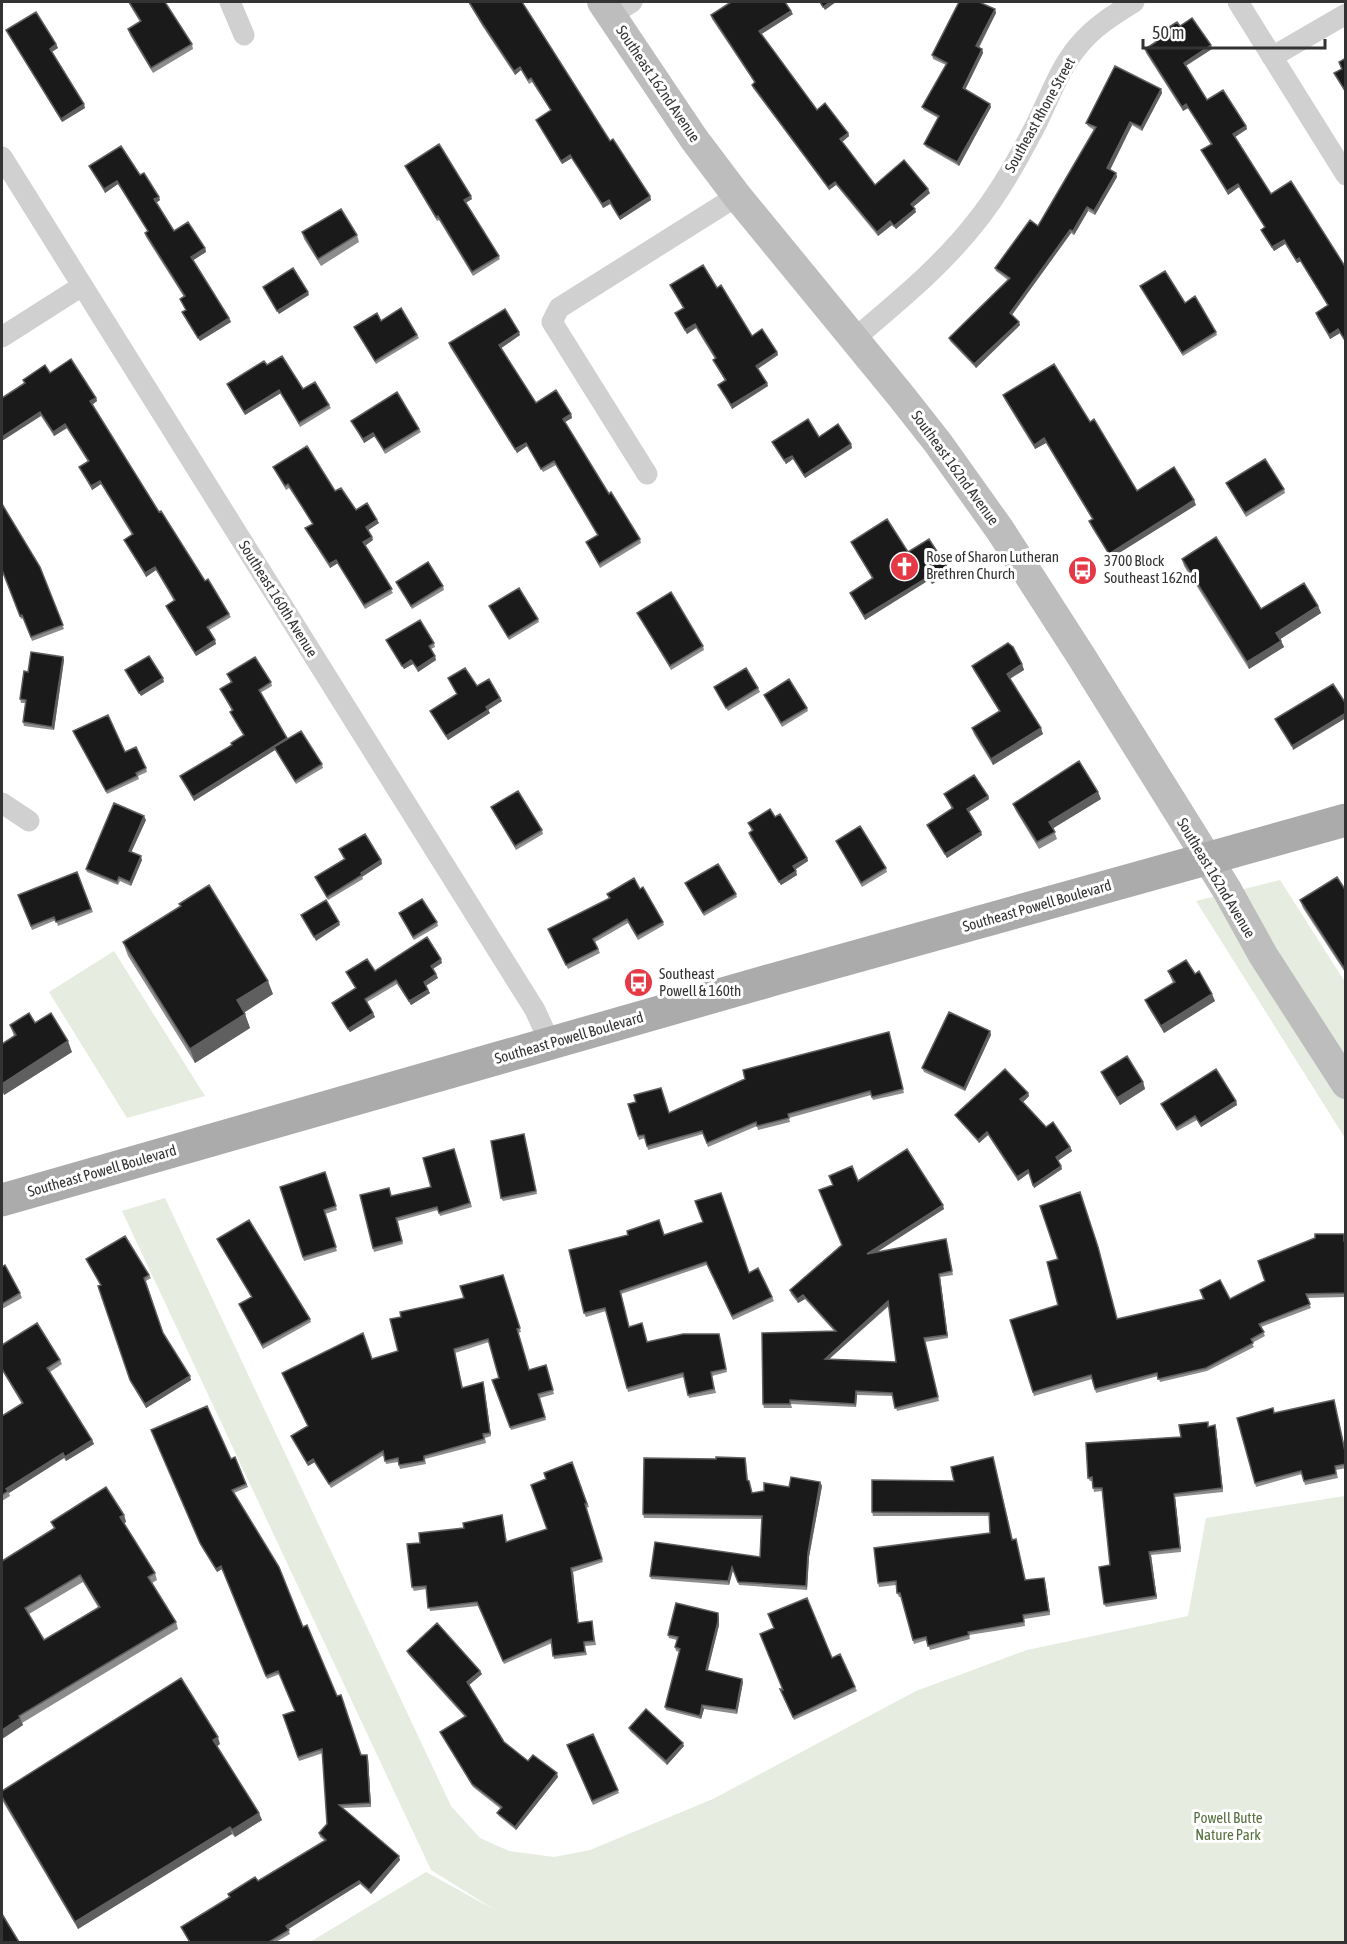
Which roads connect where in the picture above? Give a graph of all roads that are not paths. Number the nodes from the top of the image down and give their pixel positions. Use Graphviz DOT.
graph roads {
  1 [pos="230,2"];
  2 [pos="1134,2"];
  3 [pos="1238,2"];
  4 [pos="615,6"];
  5 [pos="1346,15"];
  6 [pos="244,35"];
  7 [pos="1272,57"];
  8 [pos="2,157"];
  9 [pos="1346,175"];
  10 [pos="737,196"];
  11 [pos="82,286"];
  12 [pos="2,337"];
  13 [pos="854,339"];
  14 [pos="647,474"];
  15 [pos="2,803"];
  16 [pos="1346,820"];
  17 [pos="29,821"];
  18 [pos="1206,859"];
  19 [pos="550,1043"];
  20 [pos="1346,1084"];
  21 [pos="2,1200"];
  1 -- 6 [label="street"];
  2 -- 13 [label="street, Southeast Rhone Street"];
  3 -- 7 [label="street"];
  4 -- 10 [label="main road, Southeast 162nd Avenue"];
  5 -- 7 [label="street"];
  7 -- 9 [label="street"];
  8 -- 11 [label="street, Southeast 160th Avenue"];
  10 -- 13 [label="main road, Southeast 162nd Avenue"];
  10 -- 14 [label="street"];
  11 -- 12 [label="street"];
  11 -- 19 [label="street, Southeast 160th Avenue"];
  13 -- 18 [label="main road, Southeast 162nd Avenue"];
  15 -- 17 [label="street"];
  16 -- 18 [label="main road, Southeast Powell Boulevard"];
  18 -- 19 [label="main road, Southeast Powell Boulevard"];
  18 -- 20 [label="main road, Southeast 162nd Avenue"];
  19 -- 21 [label="main road, Southeast Powell Boulevard"];
}
